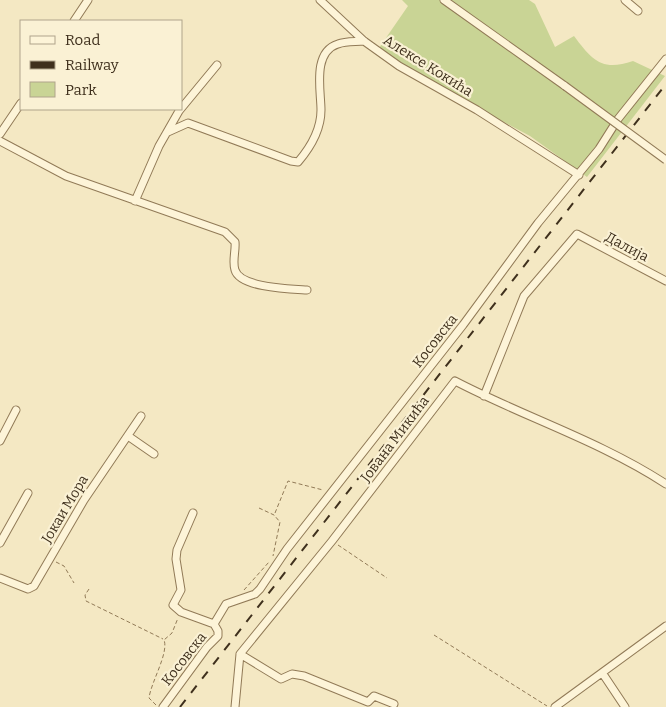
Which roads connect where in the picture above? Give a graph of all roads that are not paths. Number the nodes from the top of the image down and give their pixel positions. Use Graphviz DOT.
graph roads {
  1 [pos="88,0"];
  2 [pos="320,0"];
  3 [pos="444,0"];
  4 [pos="625,0"];
  5 [pos="638,11"];
  6 [pos="75,20"];
  7 [pos="364,41"];
  8 [pos="666,59"];
  9 [pos="217,65"];
  10 [pos="20,104"];
  11 [pos="182,107"];
  12 [pos="180,110"];
  13 [pos="168,132"];
  14 [pos="0,134"];
  15 [pos="0,141"];
  16 [pos="666,160"];
  17 [pos="579,175"];
  18 [pos="135,201"];
  19 [pos="666,281"];
  20 [pos="308,290"];
  21 [pos="484,396"];
  22 [pos="16,410"];
  23 [pos="141,416"];
  24 [pos="128,436"];
  25 [pos="0,441"];
  26 [pos="154,454"];
  27 [pos="666,484"];
  28 [pos="28,493"];
  29 [pos="193,513"];
  30 [pos="0,543"];
  31 [pos="0,578"];
  32 [pos="214,624"];
  33 [pos="666,626"];
  34 [pos="240,654"];
  35 [pos="603,674"];
  36 [pos="394,704"];
  37 [pos="162,707"];
  38 [pos="235,707"];
  39 [pos="555,707"];
  40 [pos="625,707"];
  1 -- 6 [label="street"];
  2 -- 7 [label="street"];
  3 -- 16 [label="street, bridge"];
  4 -- 5 [label="street"];
  7 -- 13 [label="street, Алексе Кокића"];
  7 -- 17 [label="street, Алексе Кокића"];
  8 -- 17 [label="street, Косовска"];
  9 -- 11 [label="street"];
  10 -- 14 [label="street"];
  12 -- 13 [label="street"];
  13 -- 18 [label="street"];
  15 -- 18 [label="street"];
  17 -- 32 [label="street, Косовска"];
  18 -- 20 [label="street"];
  19 -- 21 [label="street, Далија"];
  21 -- 27 [label="street, Јована Микића"];
  21 -- 34 [label="street, Јована Микића"];
  22 -- 25 [label="street"];
  23 -- 24 [label="street, Јокаи Мора"];
  24 -- 26 [label="street"];
  24 -- 31 [label="street, Јокаи Мора"];
  28 -- 30 [label="street"];
  29 -- 32 [label="street, Косовска"];
  32 -- 37 [label="street, Косовска"];
  33 -- 35 [label="street"];
  34 -- 36 [label="street"];
  34 -- 38 [label="street"];
  35 -- 39 [label="street"];
  35 -- 40 [label="street"];
}
